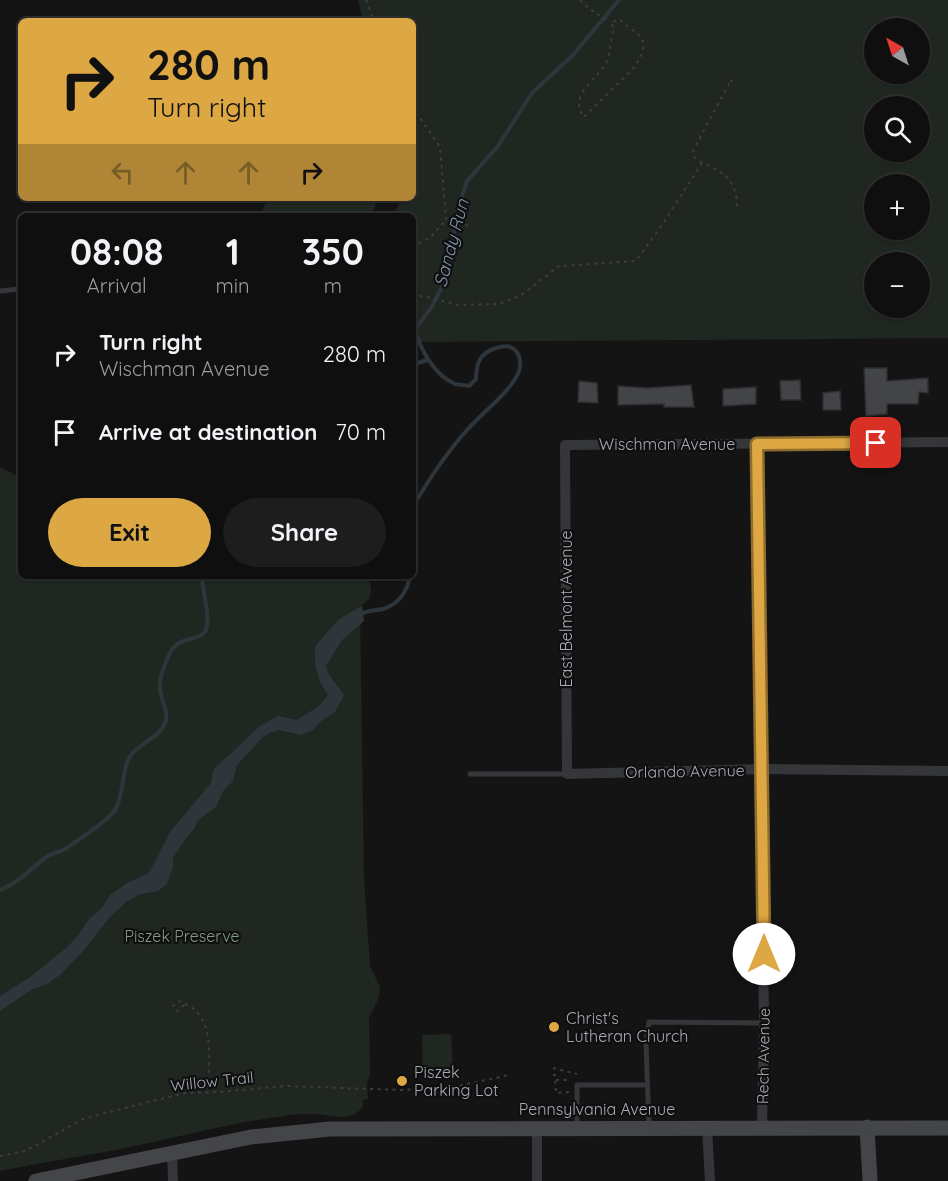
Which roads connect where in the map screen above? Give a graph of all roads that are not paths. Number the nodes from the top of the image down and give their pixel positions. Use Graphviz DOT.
graph roads {
  1 [pos="18,289"];
  2 [pos="0,291"];
  3 [pos="948,442"];
  4 [pos="757,444"];
  5 [pos="565,445"];
  6 [pos="762,769"];
  7 [pos="948,771"];
  8 [pos="470,774"];
  9 [pos="567,774"];
  10 [pos="765,1023"];
  11 [pos="647,1085"];
  12 [pos="537,1127"];
  13 [pos="649,1127"];
  14 [pos="762,1127"];
  15 [pos="867,1127"];
  16 [pos="577,1128"];
  17 [pos="707,1128"];
  18 [pos="948,1128"];
  19 [pos="172,1152"];
  20 [pos="36,1181"];
  21 [pos="173,1181"];
  22 [pos="537,1181"];
  23 [pos="710,1181"];
  24 [pos="870,1181"];
  1 -- 2 [label="lane"];
  3 -- 4 [label="street, Wischman Avenue"];
  4 -- 5 [label="street, Wischman Avenue"];
  4 -- 6 [label="street, Rech Avenue"];
  5 -- 9 [label="street, East Belmont Avenue"];
  6 -- 7 [label="street, Orlando Avenue"];
  6 -- 9 [label="street, Orlando Avenue"];
  6 -- 10 [label="street, Rech Avenue"];
  8 -- 9 [label="lane"];
  10 -- 11 [label="lane"];
  10 -- 14 [label="street, Rech Avenue"];
  11 -- 13 [label="lane"];
  11 -- 16 [label="lane"];
  12 -- 16 [label="main road, Pennsylvania Avenue"];
  12 -- 19 [label="main road, Pennsylvania Avenue"];
  12 -- 22 [label="street"];
  13 -- 16 [label="main road, Pennsylvania Avenue"];
  13 -- 17 [label="main road, Pennsylvania Avenue"];
  14 -- 15 [label="main road, Pennsylvania Avenue"];
  14 -- 17 [label="main road, Pennsylvania Avenue"];
  15 -- 18 [label="main road, Pennsylvania Avenue"];
  15 -- 24 [label="main road"];
  17 -- 23 [label="street"];
  19 -- 20 [label="main road, Pennsylvania Avenue"];
  19 -- 21 [label="street"];
}
